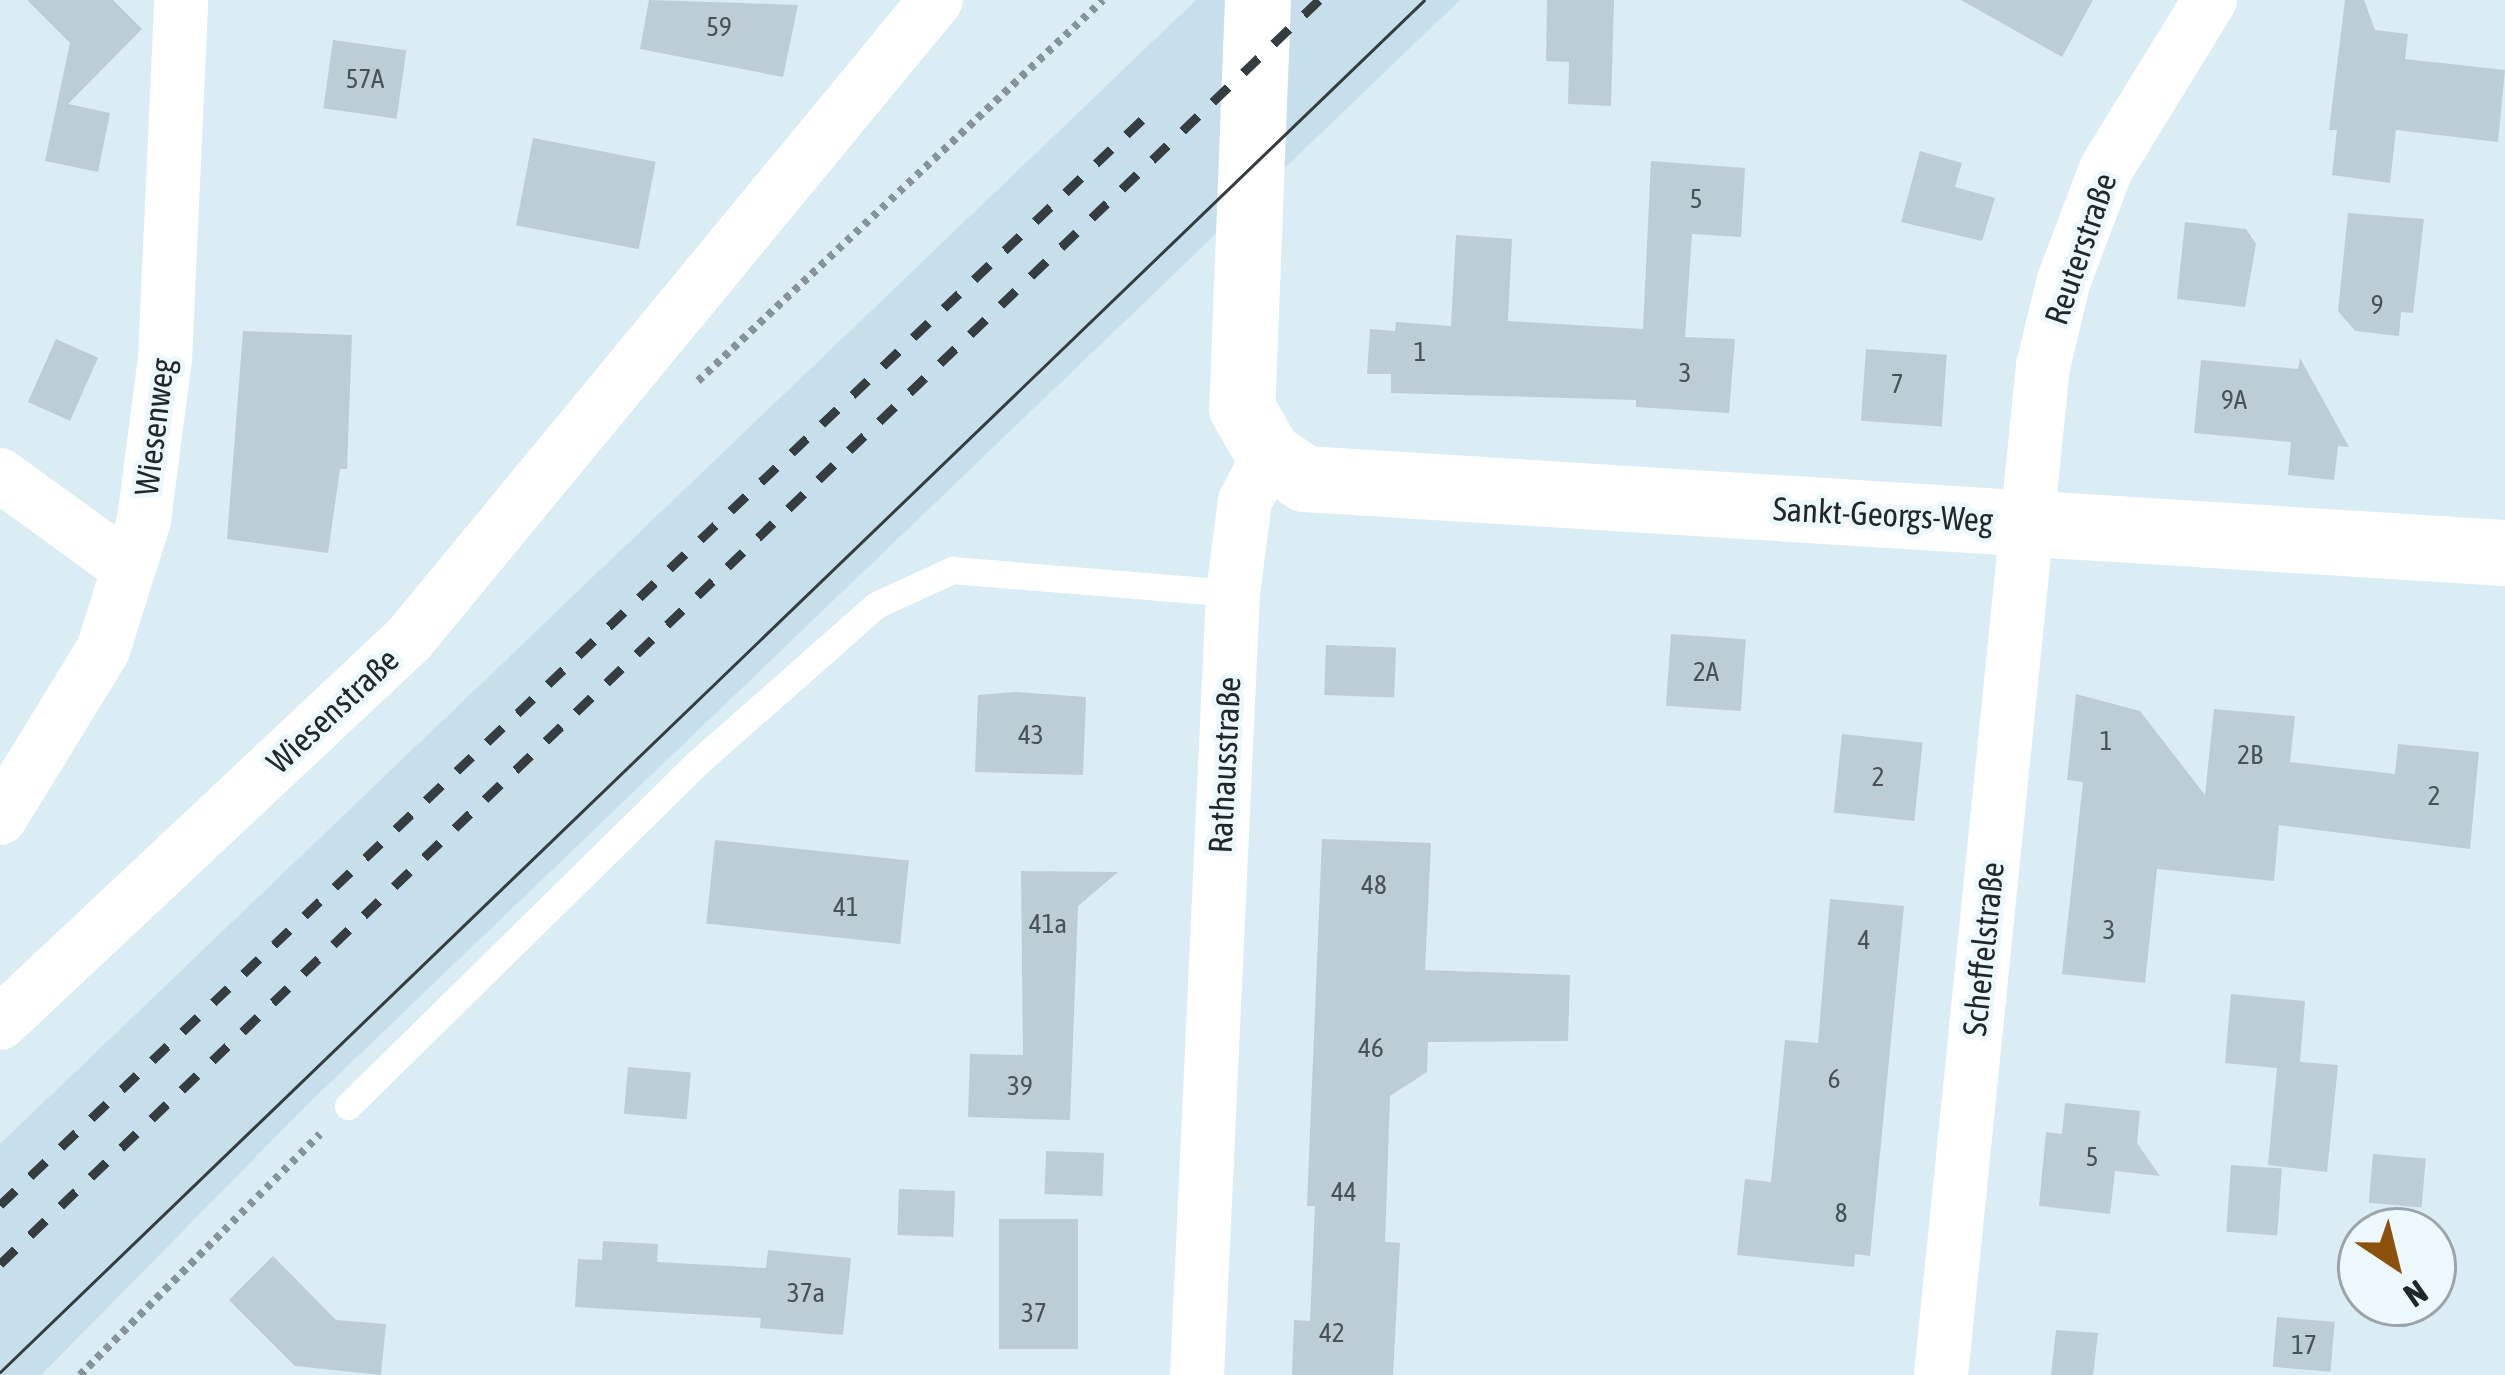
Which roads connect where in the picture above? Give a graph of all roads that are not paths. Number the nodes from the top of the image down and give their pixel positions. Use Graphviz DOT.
graph roads {
  1 [pos="181,0"];
  2 [pos="936,0"];
  3 [pos="1258,0"];
  4 [pos="2210,0"];
  5 [pos="1268,455"];
  6 [pos="0,475"];
  7 [pos="2026,524"];
  8 [pos="2505,553"];
  9 [pos="128,568"];
  10 [pos="1233,593"];
  11 [pos="0,818"];
  12 [pos="3,1016"];
  13 [pos="348,1106"];
  14 [pos="1197,1375"];
  15 [pos="1941,1375"];
  1 -- 9 [label="street, Wiesenweg"];
  2 -- 12 [label="street, Wiesenstraße"];
  3 -- 5 [label="street"];
  4 -- 7 [label="street, Reuterstraße"];
  5 -- 7 [label="street, Sankt-Georgs-Weg"];
  5 -- 10 [label="street, Rathausstraße"];
  6 -- 9 [label="street"];
  7 -- 8 [label="street, Sankt-Georgs-Weg"];
  7 -- 15 [label="street, Scheffelstraße"];
  9 -- 11 [label="street, Wiesenweg"];
  10 -- 13 [label="lane"];
  10 -- 14 [label="street, Rathausstraße"];
}
